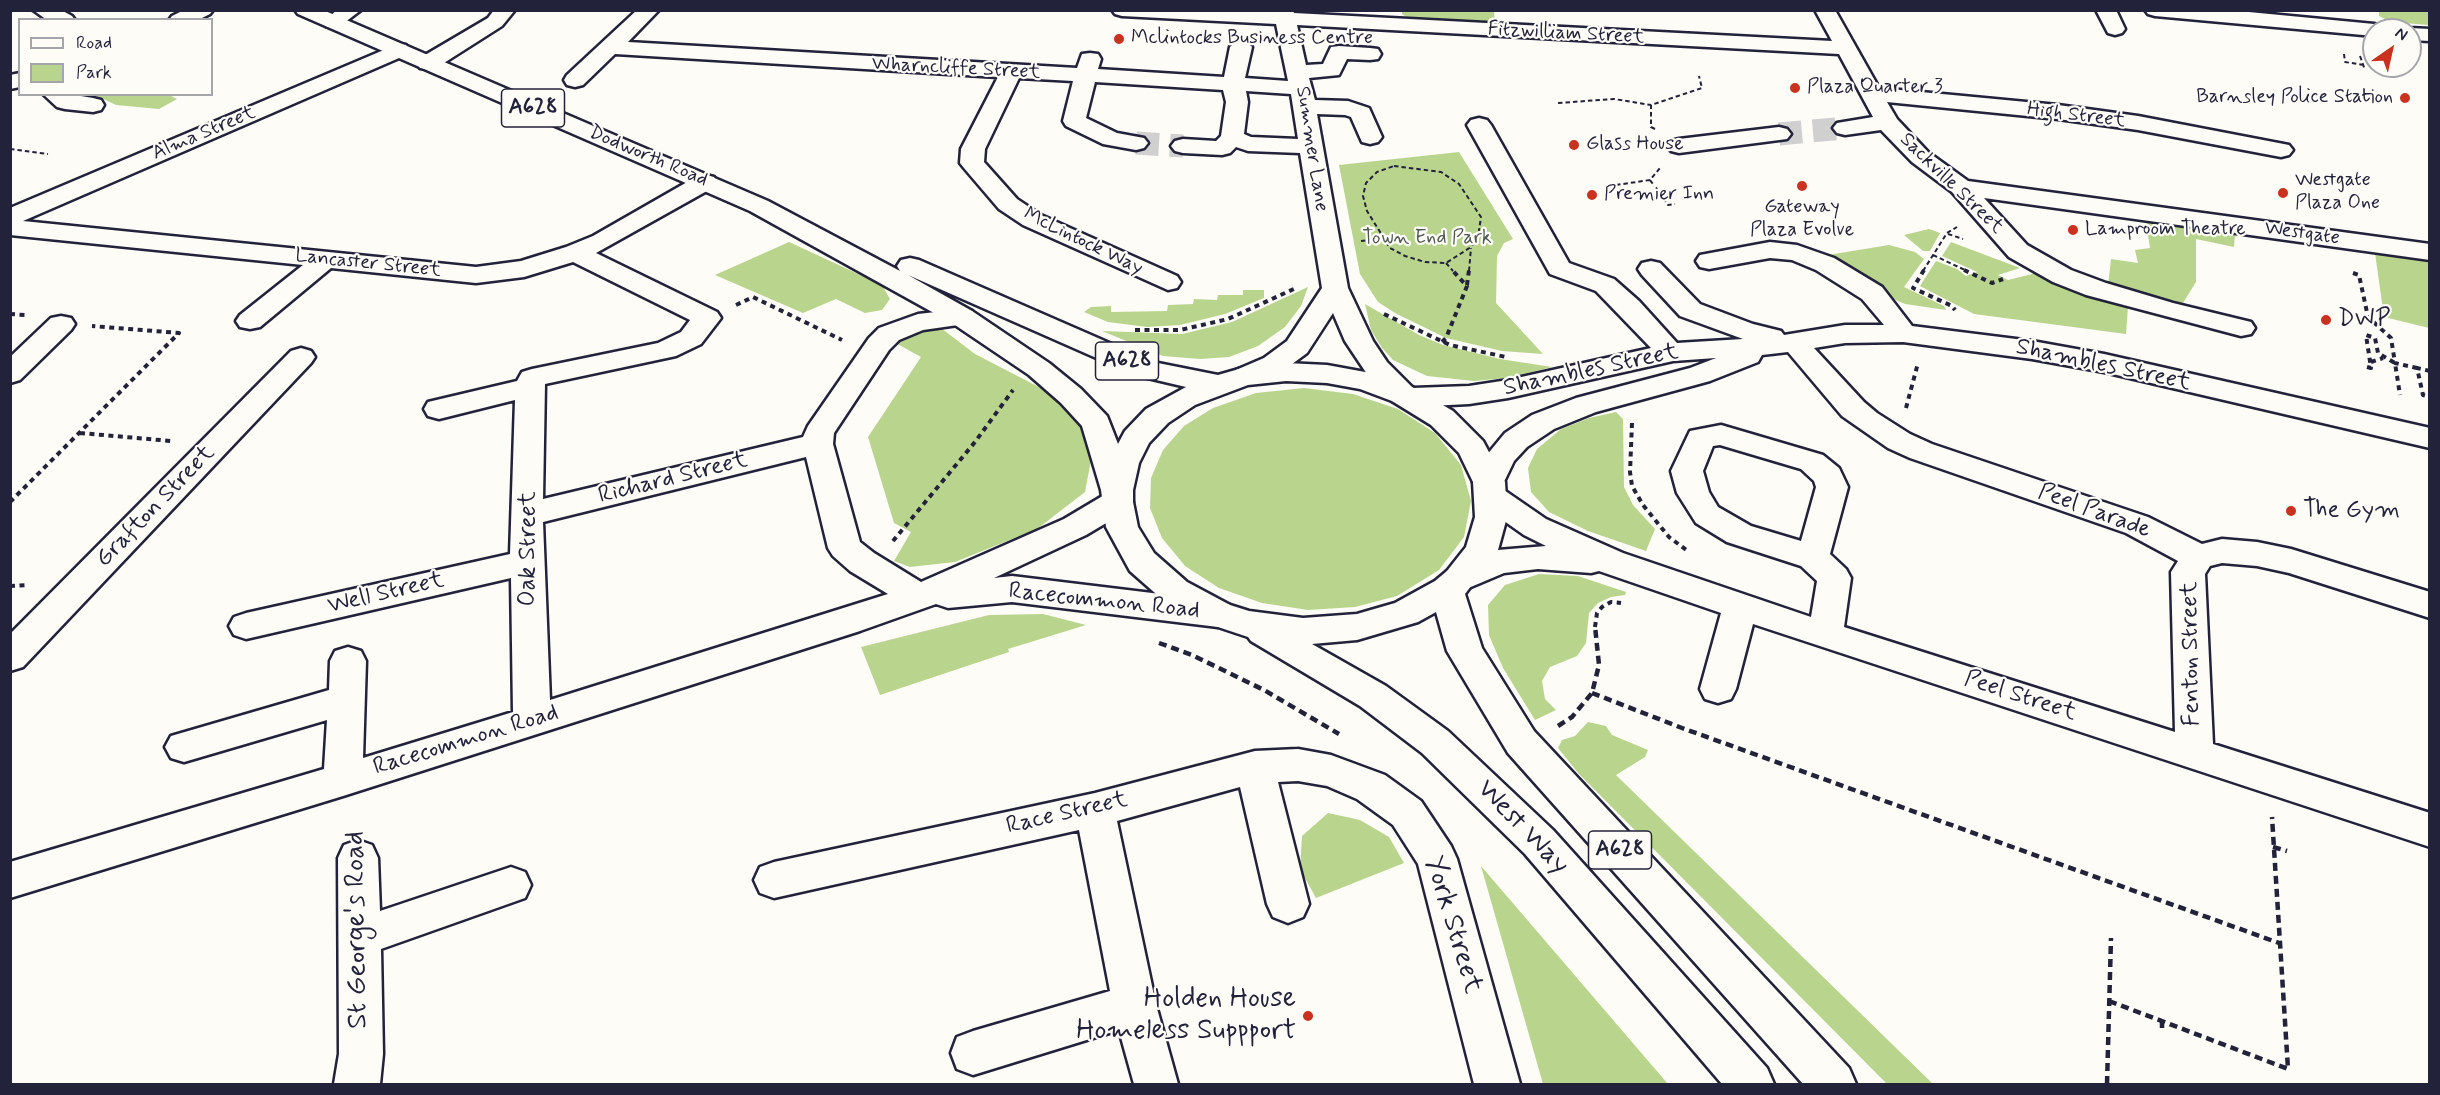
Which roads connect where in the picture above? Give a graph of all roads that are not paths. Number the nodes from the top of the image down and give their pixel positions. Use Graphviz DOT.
graph roads {
  1 [pos="43,10"];
  2 [pos="203,10"];
  3 [pos="306,10"];
  4 [pos="505,10"];
  5 [pos="649,10"];
  6 [pos="1122,10"];
  7 [pos="1825,10"];
  8 [pos="2155,10"];
  9 [pos="1284,15"];
  10 [pos="342,16"];
  11 [pos="60,18"];
  12 [pos="184,18"];
  13 [pos="2330,26"];
  14 [pos="2362,29"];
  15 [pos="611,47"];
  16 [pos="1241,48"];
  17 [pos="1846,48"];
  18 [pos="398,50"];
  19 [pos="2358,53"];
  20 [pos="1370,54"];
  21 [pos="1067,57"];
  22 [pos="428,63"];
  23 [pos="1011,72"];
  24 [pos="1087,77"];
  25 [pos="575,80"];
  26 [pos="1971,81"];
  27 [pos="1233,86"];
  28 [pos="1302,89"];
  29 [pos="1870,94"];
  30 [pos="57,96"];
  31 [pos="93,105"];
  32 [pos="1992,106"];
  33 [pos="1887,122"];
  34 [pos="1479,125"];
  35 [pos="1845,128"];
  36 [pos="2012,133"];
  37 [pos="1779,134"];
  38 [pos="1370,137"];
  39 [pos="1138,138"];
  40 [pos="1232,138"];
  41 [pos="1184,141"];
  42 [pos="1312,146"];
  43 [pos="1679,146"];
  44 [pos="2281,150"];
  45 [pos="705,182"];
  46 [pos="1960,187"];
  47 [pos="759,206"];
  48 [pos="10,217"];
  49 [pos="10,227"];
  50 [pos="2430,252"];
  51 [pos="575,253"];
  52 [pos="325,260"];
  53 [pos="1709,261"];
  54 [pos="1652,269"];
  55 [pos="1333,278"];
  56 [pos="1168,282"];
  57 [pos="1690,310"];
  58 [pos="962,317"];
  59 [pos="250,321"];
  60 [pos="61,324"];
  61 [pos="2241,328"];
  62 [pos="1903,333"];
  63 [pos="1783,344"];
  64 [pos="1672,352"];
  65 [pos="301,357"];
  66 [pos="10,374"];
  67 [pos="1246,376"];
  68 [pos="531,383"];
  69 [pos="1218,384"];
  70 [pos="1406,396"];
  71 [pos="439,409"];
  72 [pos="2430,438"];
  73 [pos="818,444"];
  74 [pos="1490,489"];
  75 [pos="1117,496"];
  76 [pos="529,514"];
  77 [pos="2199,556"];
  78 [pos="1813,557"];
  79 [pos="527,562"];
  80 [pos="1611,562"];
  81 [pos="1453,585"];
  82 [pos="919,597"];
  83 [pos="2430,605"];
  84 [pos="1740,607"];
  85 [pos="1233,619"];
  86 [pos="246,626"];
  87 [pos="1825,635"];
  88 [pos="10,657"];
  89 [pos="348,661"];
  90 [pos="1718,689"];
  91 [pos="346,700"];
  92 [pos="532,721"];
  93 [pos="184,747"];
  94 [pos="2194,753"];
  95 [pos="1255,767"];
  96 [pos="344,780"];
  97 [pos="1371,787"];
  98 [pos="1095,810"];
  99 [pos="2430,830"];
  100 [pos="358,858"];
  101 [pos="10,880"];
  102 [pos="774,880"];
  103 [pos="511,885"];
  104 [pos="1288,904"];
  105 [pos="359,937"];
  106 [pos="1134,1005"];
  107 [pos="973,1053"];
  108 [pos="1156,1082"];
  109 [pos="357,1084"];
  110 [pos="1497,1084"];
  111 [pos="1751,1084"];
  112 [pos="1833,1084"];
  1 -- 11 [label="main road"];
  2 -- 12 [label="main road"];
  3 -- 10 [label="main road, Dodworth Road / A628"];
  4 -- 22 [label="main road"];
  5 -- 15 [label="main road"];
  6 -- 9 [label="main road, Fitzwilliam Street"];
  7 -- 17 [label="main road, Sackville Street"];
  8 -- 13 [label="main road"];
  9 -- 17 [label="main road, Fitzwilliam Street"];
  9 -- 28 [label="main road, Summer Lane"];
  10 -- 18 [label="main road, Dodworth Road / A628"];
  13 -- 14 [label="main road"];
  13 -- 19 [label="main road"];
  15 -- 23 [label="main road, Wharncliffe Street"];
  15 -- 25 [label="main road"];
  16 -- 27 [label="main road"];
  17 -- 29 [label="main road, Sackville Street"];
  18 -- 22 [label="main road, Dodworth Road / A628"];
  18 -- 48 [label="main road, Alma Street"];
  20 -- 28 [label="main road"];
  21 -- 24 [label="main road"];
  22 -- 45 [label="main road, Dodworth Road / A628"];
  23 -- 24 [label="main road, Wharncliffe Street"];
  23 -- 56 [label="main road, McLintock Way"];
  24 -- 27 [label="main road, Wharncliffe Street"];
  24 -- 39 [label="main road"];
  26 -- 32 [label="main road"];
  27 -- 28 [label="main road, Wharncliffe Street"];
  27 -- 40 [label="main road"];
  28 -- 38 [label="main road"];
  28 -- 42 [label="main road, Summer Lane"];
  29 -- 32 [label="main road, High Street"];
  29 -- 33 [label="main road, Sackville Street"];
  30 -- 31 [label="main road"];
  32 -- 36 [label="main road"];
  32 -- 44 [label="main road, High Street"];
  33 -- 35 [label="main road"];
  33 -- 46 [label="main road, Sackville Street"];
  34 -- 64 [label="main road"];
  37 -- 43 [label="main road"];
  40 -- 41 [label="main road"];
  40 -- 42 [label="main road"];
  42 -- 55 [label="main road, Summer Lane"];
  45 -- 47 [label="main road, Dodworth Road / A628"];
  45 -- 51 [label="main road, Lancaster Street"];
  46 -- 50 [label="main road, Westgate"];
  46 -- 61 [label="main road, Sackville Street"];
  47 -- 58 [label="main road, Dodworth Road / A628"];
  47 -- 69 [label="main road, Dodworth Road / A628"];
  49 -- 52 [label="main road, Lancaster Street"];
  51 -- 52 [label="main road, Lancaster Street"];
  51 -- 68 [label="main road"];
  52 -- 59 [label="main road"];
  53 -- 62 [label="main road"];
  54 -- 57 [label="main road"];
  55 -- 67 [label="main road"];
  55 -- 70 [label="main road, Summer Lane"];
  57 -- 63 [label="main road"];
  57 -- 64 [label="main road"];
  58 -- 73 [label="main road"];
  58 -- 75 [label="main road, Dodworth Road / A628"];
  60 -- 66 [label="main road"];
  62 -- 63 [label="main road, Shambles Street"];
  62 -- 72 [label="main road, Shambles Street"];
  63 -- 64 [label="main road, Shambles Street"];
  63 -- 74 [label="main road, Shambles Street"];
  63 -- 77 [label="main road, Peel Parade"];
  64 -- 70 [label="main road, Shambles Street"];
  65 -- 88 [label="main road, Grafton Street"];
  67 -- 69 [label="main road"];
  67 -- 70 [label="main road"];
  68 -- 71 [label="main road"];
  68 -- 76 [label="main road, Oak Street"];
  69 -- 75 [label="main road"];
  70 -- 74 [label="main road"];
  73 -- 76 [label="main road, Richard Street"];
  73 -- 82 [label="main road"];
  74 -- 80 [label="main road, Peel Street"];
  74 -- 81 [label="main road"];
  75 -- 82 [label="main road, Racecommon Road"];
  75 -- 85 [label="main road, West Way"];
  76 -- 79 [label="main road, Oak Street"];
  77 -- 83 [label="main road"];
  77 -- 94 [label="main road, Fenton Street"];
  78 -- 78 [label="main road"];
  78 -- 87 [label="main road"];
  79 -- 86 [label="main road, Well Street"];
  79 -- 92 [label="main road, Oak Street"];
  80 -- 81 [label="main road, Peel Street"];
  80 -- 84 [label="main road, Peel Street"];
  81 -- 85 [label="main road, Racecommon Road"];
  81 -- 112 [label="main road, A628"];
  82 -- 85 [label="main road, Racecommon Road"];
  82 -- 92 [label="main road, Racecommon Road"];
  84 -- 87 [label="main road, Peel Street"];
  84 -- 90 [label="main road"];
  85 -- 111 [label="main road, West Way / A628"];
  87 -- 94 [label="main road, Peel Street"];
  89 -- 91 [label="main road"];
  91 -- 93 [label="main road"];
  91 -- 96 [label="main road"];
  92 -- 96 [label="main road, Racecommon Road"];
  94 -- 99 [label="main road, Peel Street"];
  95 -- 97 [label="main road, Race Street"];
  95 -- 98 [label="main road, Race Street"];
  95 -- 104 [label="main road"];
  96 -- 101 [label="main road, Racecommon Road"];
  97 -- 110 [label="main road, York Street"];
  98 -- 102 [label="main road, Race Street"];
  98 -- 106 [label="main road"];
  100 -- 105 [label="main road, St George's Road"];
  103 -- 105 [label="main road"];
  105 -- 109 [label="main road, St George's Road"];
  106 -- 107 [label="main road"];
  106 -- 108 [label="main road"];
}
